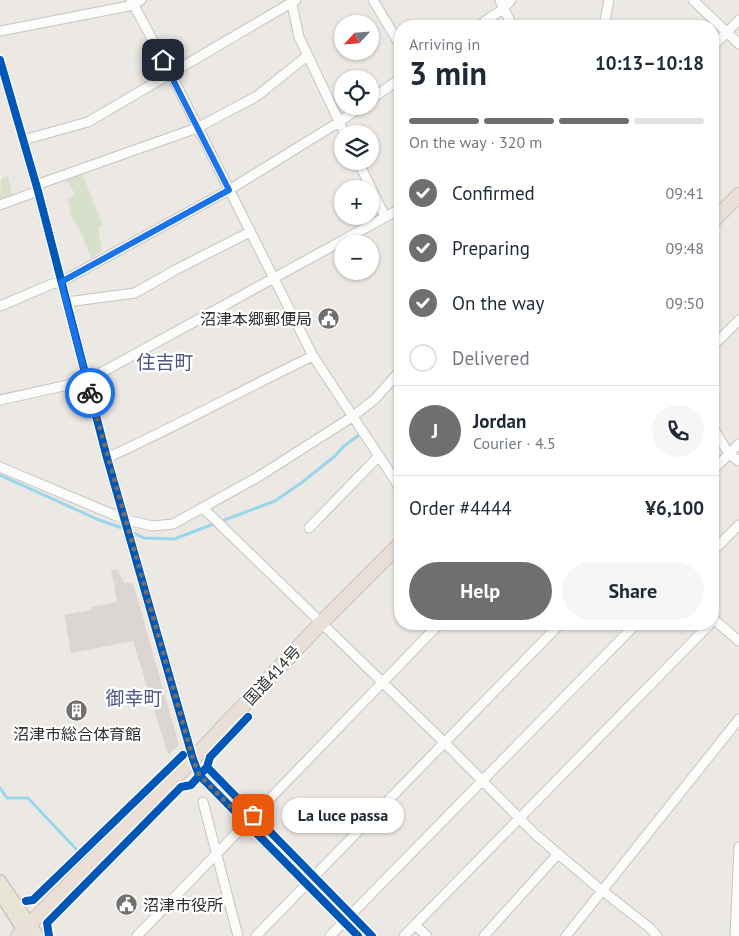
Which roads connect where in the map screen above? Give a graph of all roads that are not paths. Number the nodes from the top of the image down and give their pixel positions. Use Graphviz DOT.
graph roads {
  1 [pos="373,0"];
  2 [pos="500,0"];
  3 [pos="511,0"];
  4 [pos="609,0"];
  5 [pos="693,0"];
  6 [pos="135,1"];
  7 [pos="293,1"];
  8 [pos="503,9"];
  9 [pos="487,20"];
  10 [pos="509,20"];
  11 [pos="605,20"];
  12 [pos="714,20"];
  13 [pos="739,20"];
  14 [pos="719,24"];
  15 [pos="0,31"];
  16 [pos="727,32"];
  17 [pos="394,35"];
  18 [pos="719,40"];
  19 [pos="739,44"];
  20 [pos="307,56"];
  21 [pos="0,60"];
  22 [pos="171,74"];
  23 [pos="394,83"];
  24 [pos="3,85"];
  25 [pos="379,94"];
  26 [pos="349,115"];
  27 [pos="339,122"];
  28 [pos="340,125"];
  29 [pos="197,128"];
  30 [pos="23,140"];
  31 [pos="362,170"];
  32 [pos="37,188"];
  33 [pos="229,190"];
  34 [pos="739,195"];
  35 [pos="0,204"];
  36 [pos="394,212"];
  37 [pos="719,215"];
  38 [pos="385,217"];
  39 [pos="250,232"];
  40 [pos="274,278"];
  41 [pos="61,282"];
  42 [pos="66,302"];
  43 [pos="0,306"];
  44 [pos="739,320"];
  45 [pos="719,340"];
  46 [pos="313,356"];
  47 [pos="394,378"];
  48 [pos="86,381"];
  49 [pos="0,400"];
  50 [pos="352,418"];
  51 [pos="719,438"];
  52 [pos="739,444"];
  53 [pos="729,454"];
  54 [pos="378,457"];
  55 [pos="108,458"];
  56 [pos="739,461"];
  57 [pos="719,464"];
  58 [pos="0,467"];
  59 [pos="394,480"];
  60 [pos="203,508"];
  61 [pos="126,520"];
  62 [pos="739,524"];
  63 [pos="309,528"];
  64 [pos="719,545"];
  65 [pos="394,550"];
  66 [pos="320,623"];
  67 [pos="719,626"];
  68 [pos="433,630"];
  69 [pos="554,630"];
  70 [pos="630,630"];
  71 [pos="703,630"];
  72 [pos="739,641"];
  73 [pos="382,682"];
  74 [pos="739,719"];
  75 [pos="444,743"];
  76 [pos="193,759"];
  77 [pos="483,780"];
  78 [pos="203,802"];
  79 [pos="520,819"];
  80 [pos="246,822"];
  81 [pos="739,847"];
  82 [pos="216,853"];
  83 [pos="557,855"];
  84 [pos="0,881"];
  85 [pos="306,885"];
  86 [pos="602,890"];
  87 [pos="0,895"];
  88 [pos="344,923"];
  89 [pos="416,925"];
  90 [pos="27,933"];
  91 [pos="136,936"];
  92 [pos="238,936"];
  93 [pos="256,936"];
  94 [pos="330,936"];
  95 [pos="358,936"];
  96 [pos="404,936"];
  97 [pos="427,936"];
  98 [pos="484,936"];
  99 [pos="566,936"];
  100 [pos="657,936"];
  101 [pos="735,936"];
  1 -- 17 [label="street"];
  2 -- 8 [label="street"];
  3 -- 8 [label="street"];
  4 -- 11 [label="street"];
  5 -- 12 [label="street"];
  6 -- 15 [label="street"];
  6 -- 22 [label="street"];
  7 -- 20 [label="street"];
  7 -- 22 [label="street"];
  8 -- 9 [label="street"];
  8 -- 10 [label="street"];
  13 -- 16 [label="street"];
  14 -- 16 [label="street"];
  16 -- 18 [label="street"];
  16 -- 19 [label="street"];
  20 -- 27 [label="street"];
  20 -- 29 [label="street"];
  21 -- 24 [label="street"];
  22 -- 29 [label="street"];
  22 -- 30 [label="street"];
  23 -- 25 [label="street"];
  24 -- 30 [label="street"];
  26 -- 27 [label="street"];
  27 -- 28 [label="street"];
  27 -- 33 [label="street"];
  29 -- 32 [label="street"];
  29 -- 33 [label="street"];
  30 -- 32 [label="street"];
  31 -- 38 [label="street"];
  32 -- 35 [label="street"];
  32 -- 41 [label="street"];
  33 -- 39 [label="street"];
  33 -- 41 [label="street"];
  34 -- 37 [label="highway"];
  36 -- 38 [label="street"];
  38 -- 40 [label="street"];
  39 -- 40 [label="street"];
  39 -- 42 [label="street"];
  40 -- 46 [label="street"];
  40 -- 48 [label="street"];
  41 -- 42 [label="street"];
  41 -- 43 [label="street"];
  42 -- 48 [label="street"];
  44 -- 45 [label="street"];
  46 -- 50 [label="street"];
  46 -- 55 [label="street"];
  47 -- 50 [label="street"];
  48 -- 49 [label="street"];
  48 -- 55 [label="street"];
  50 -- 54 [label="street"];
  50 -- 60 [label="street"];
  51 -- 53 [label="street"];
  52 -- 53 [label="street"];
  53 -- 56 [label="street"];
  53 -- 57 [label="street"];
  54 -- 59 [label="street"];
  54 -- 63 [label="street"];
  55 -- 61 [label="street"];
  58 -- 61 [label="street"];
  60 -- 61 [label="street"];
  60 -- 66 [label="street"];
  61 -- 76 [label="street"];
  62 -- 64 [label="street"];
  65 -- 66 [label="highway, 国道414号"];
  66 -- 73 [label="street"];
  66 -- 76 [label="highway, 国道414号"];
  67 -- 72 [label="street"];
  68 -- 73 [label="street"];
  69 -- 75 [label="street"];
  70 -- 77 [label="street"];
  71 -- 79 [label="street"];
  73 -- 75 [label="street"];
  73 -- 80 [label="street"];
  74 -- 86 [label="street"];
  75 -- 77 [label="street"];
  75 -- 85 [label="street"];
  76 -- 80 [label="street"];
  76 -- 90 [label="highway, 国道414号"];
  77 -- 79 [label="street"];
  77 -- 88 [label="street"];
  78 -- 82 [label="street"];
  79 -- 83 [label="street"];
  79 -- 89 [label="street"];
  80 -- 82 [label="street"];
  80 -- 85 [label="street"];
  81 -- 101 [label="street"];
  82 -- 91 [label="street"];
  82 -- 92 [label="street"];
  83 -- 86 [label="street"];
  83 -- 98 [label="street"];
  84 -- 90 [label="main road"];
  85 -- 88 [label="street"];
  85 -- 93 [label="street"];
  86 -- 99 [label="street"];
  86 -- 100 [label="street"];
  87 -- 90 [label="main road"];
  88 -- 94 [label="street"];
  88 -- 95 [label="street"];
  89 -- 96 [label="street"];
  89 -- 97 [label="street"];
}
